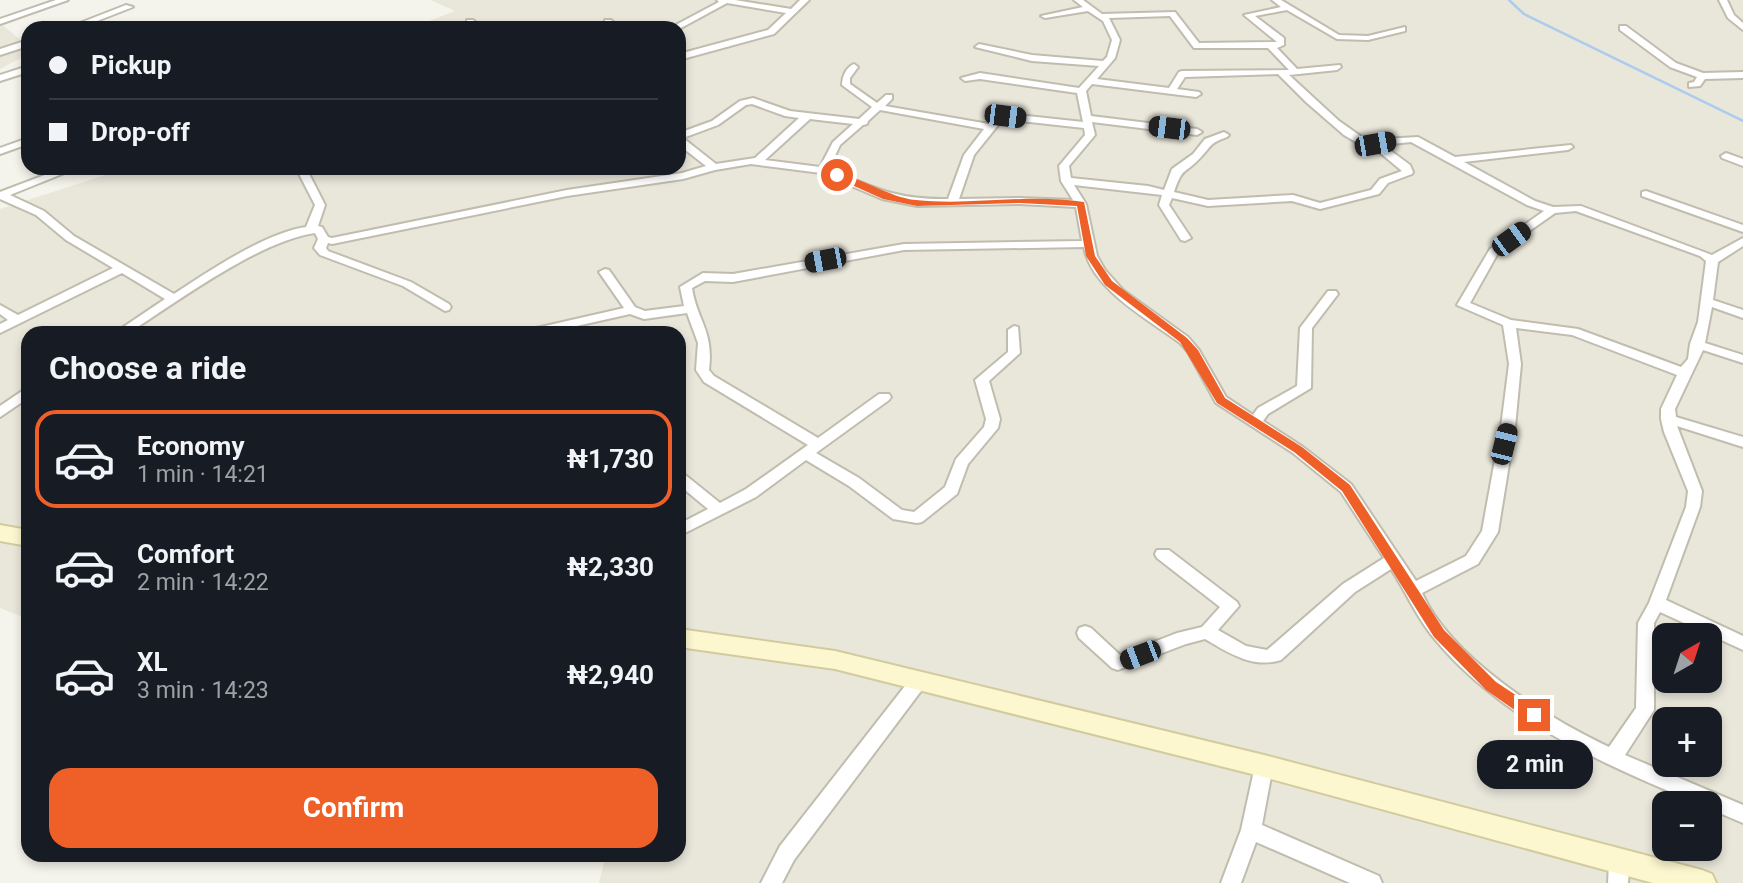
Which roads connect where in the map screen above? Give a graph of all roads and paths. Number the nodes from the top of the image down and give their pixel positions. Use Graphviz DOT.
graph roads {
  1 [pos="64,0"];
  2 [pos="805,0"];
  3 [pos="1276,0"];
  4 [pos="1723,0"];
  5 [pos="723,1"];
  6 [pos="129,7"];
  7 [pos="1090,8"];
  8 [pos="1287,8"];
  9 [pos="793,12"];
  10 [pos="1045,16"];
  11 [pos="90,21"];
  12 [pos="686,21"];
  13 [pos="0,22"];
  14 [pos="1623,28"];
  15 [pos="1402,29"];
  16 [pos="1743,29"];
  17 [pos="21,45"];
  18 [pos="979,47"];
  19 [pos="1272,47"];
  20 [pos="0,52"];
  21 [pos="686,53"];
  22 [pos="1105,64"];
  23 [pos="854,67"];
  24 [pos="1337,67"];
  25 [pos="1290,70"];
  26 [pos="21,71"];
  27 [pos="1743,75"];
  28 [pos="1702,76"];
  29 [pos="0,78"];
  30 [pos="965,78"];
  31 [pos="1692,85"];
  32 [pos="1085,86"];
  33 [pos="1171,92"];
  34 [pos="1196,94"];
  35 [pos="889,97"];
  36 [pos="877,107"];
  37 [pos="808,116"];
  38 [pos="864,122"];
  39 [pos="1088,122"];
  40 [pos="991,127"];
  41 [pos="1197,132"];
  42 [pos="686,135"];
  43 [pos="1224,135"];
  44 [pos="21,144"];
  45 [pos="686,144"];
  46 [pos="1375,144"];
  47 [pos="1568,147"];
  48 [pos="0,151"];
  49 [pos="1726,156"];
  50 [pos="758,160"];
  51 [pos="1452,160"];
  52 [pos="1743,163"];
  53 [pos="714,167"];
  54 [pos="823,170"];
  55 [pos="53,175"];
  56 [pos="305,175"];
  57 [pos="1066,181"];
  58 [pos="1167,193"];
  59 [pos="1646,194"];
  60 [pos="0,195"];
  61 [pos="952,203"];
  62 [pos="1081,204"];
  63 [pos="1548,210"];
  64 [pos="311,229"];
  65 [pos="1743,229"];
  66 [pos="1185,238"];
  67 [pos="324,239"];
  68 [pos="1743,241"];
  69 [pos="1089,244"];
  70 [pos="1712,260"];
  71 [pos="123,268"];
  72 [pos="605,272"];
  73 [pos="1332,293"];
  74 [pos="174,299"];
  75 [pos="1705,301"];
  76 [pos="444,307"];
  77 [pos="693,308"];
  78 [pos="0,309"];
  79 [pos="631,310"];
  80 [pos="1743,314"];
  81 [pos="15,319"];
  82 [pos="1509,323"];
  83 [pos="131,326"];
  84 [pos="562,326"];
  85 [pos="0,329"];
  86 [pos="1014,330"];
  87 [pos="1696,344"];
  88 [pos="1743,359"];
  89 [pos="1684,373"];
  90 [pos="21,396"];
  91 [pos="884,397"];
  92 [pos="0,413"];
  93 [pos="1668,419"];
  94 [pos="1255,422"];
  95 [pos="1743,442"];
  96 [pos="813,449"];
  97 [pos="686,483"];
  98 [pos="719,510"];
  99 [pos="686,527"];
  100 [pos="0,533"];
  101 [pos="21,537"];
  102 [pos="1163,554"];
  103 [pos="1392,561"];
  104 [pos="1413,590"];
  105 [pos="1657,603"];
  106 [pos="1207,632"];
  107 [pos="1085,633"];
  108 [pos="686,639"];
  109 [pos="1743,643"];
  110 [pos="918,682"];
  111 [pos="1612,758"];
  112 [pos="1264,766"];
  113 [pos="1743,814"];
  114 [pos="1251,830"];
  115 [pos="1618,873"];
  116 [pos="771,883"];
  117 [pos="1231,883"];
  118 [pos="1372,883"];
  119 [pos="1702,883"];
  1 -- 13 [label="street"];
  2 -- 9 [label="street"];
  3 -- 8 [label="street"];
  4 -- 16 [label="street"];
  5 -- 9 [label="street"];
  5 -- 12 [label="street"];
  6 -- 11 [label="street"];
  7 -- 10 [label="street"];
  7 -- 19 [label="street"];
  7 -- 22 [label="street"];
  8 -- 15 [label="street"];
  8 -- 19 [label="street"];
  9 -- 21 [label="street"];
  14 -- 28 [label="street"];
  17 -- 20 [label="street"];
  18 -- 22 [label="street"];
  19 -- 25 [label="street"];
  22 -- 32 [label="street"];
  23 -- 36 [label="street"];
  24 -- 25 [label="street"];
  25 -- 33 [label="street"];
  25 -- 46 [label="street"];
  26 -- 29 [label="street"];
  27 -- 28 [label="street"];
  28 -- 31 [label="street"];
  30 -- 32 [label="street"];
  32 -- 33 [label="street"];
  32 -- 39 [label="street"];
  33 -- 34 [label="street"];
  35 -- 36 [label="street"];
  36 -- 38 [label="street"];
  36 -- 40 [label="street"];
  37 -- 38 [label="street"];
  37 -- 42 [label="street"];
  37 -- 50 [label="street"];
  38 -- 54 [label="street"];
  39 -- 40 [label="street"];
  39 -- 41 [label="street"];
  39 -- 57 [label="street"];
  40 -- 61 [label="street"];
  43 -- 58 [label="street"];
  44 -- 48 [label="street"];
  45 -- 53 [label="street"];
  46 -- 51 [label="street"];
  46 -- 58 [label="street"];
  47 -- 51 [label="street"];
  49 -- 52 [label="street"];
  50 -- 53 [label="street"];
  50 -- 54 [label="street"];
  51 -- 63 [label="street"];
  53 -- 67 [label="street"];
  54 -- 61 [label="street"];
  55 -- 60 [label="street"];
  56 -- 64 [label="street"];
  57 -- 58 [label="street"];
  57 -- 62 [label="street"];
  58 -- 66 [label="street"];
  59 -- 65 [label="street"];
  60 -- 71 [label="street"];
  61 -- 62 [label="street"];
  62 -- 69 [label="street"];
  63 -- 70 [label="street"];
  63 -- 82 [label="street"];
  64 -- 67 [label="street"];
  64 -- 74 [label="street"];
  67 -- 76 [label="street"];
  68 -- 70 [label="street"];
  69 -- 77 [label="street"];
  69 -- 94 [label="street"];
  70 -- 75 [label="street"];
  71 -- 74 [label="street"];
  71 -- 81 [label="street"];
  72 -- 79 [label="street"];
  73 -- 94 [label="street"];
  74 -- 83 [label="street"];
  75 -- 80 [label="street"];
  75 -- 87 [label="street"];
  77 -- 79 [label="street"];
  77 -- 96 [label="street"];
  78 -- 81 [label="street"];
  79 -- 84 [label="street"];
  81 -- 85 [label="street"];
  82 -- 89 [label="street"];
  82 -- 104 [label="street"];
  86 -- 96 [label="street"];
  87 -- 88 [label="street"];
  87 -- 89 [label="street"];
  89 -- 93 [label="street"];
  90 -- 92 [label="street"];
  91 -- 96 [label="street"];
  93 -- 95 [label="street"];
  93 -- 105 [label="street"];
  94 -- 103 [label="street"];
  96 -- 98 [label="street"];
  97 -- 98 [label="street"];
  98 -- 99 [label="street"];
  100 -- 101 [label="main road"];
  102 -- 106 [label="street"];
  103 -- 104 [label="street"];
  103 -- 106 [label="street"];
  104 -- 111 [label="street"];
  105 -- 109 [label="street"];
  105 -- 111 [label="street"];
  106 -- 107 [label="street"];
  108 -- 110 [label="main road"];
  110 -- 112 [label="main road"];
  110 -- 116 [label="street"];
  111 -- 113 [label="street"];
  112 -- 114 [label="street"];
  112 -- 115 [label="main road"];
  114 -- 117 [label="street"];
  114 -- 118 [label="street"];
  115 -- 119 [label="main road"];
}
